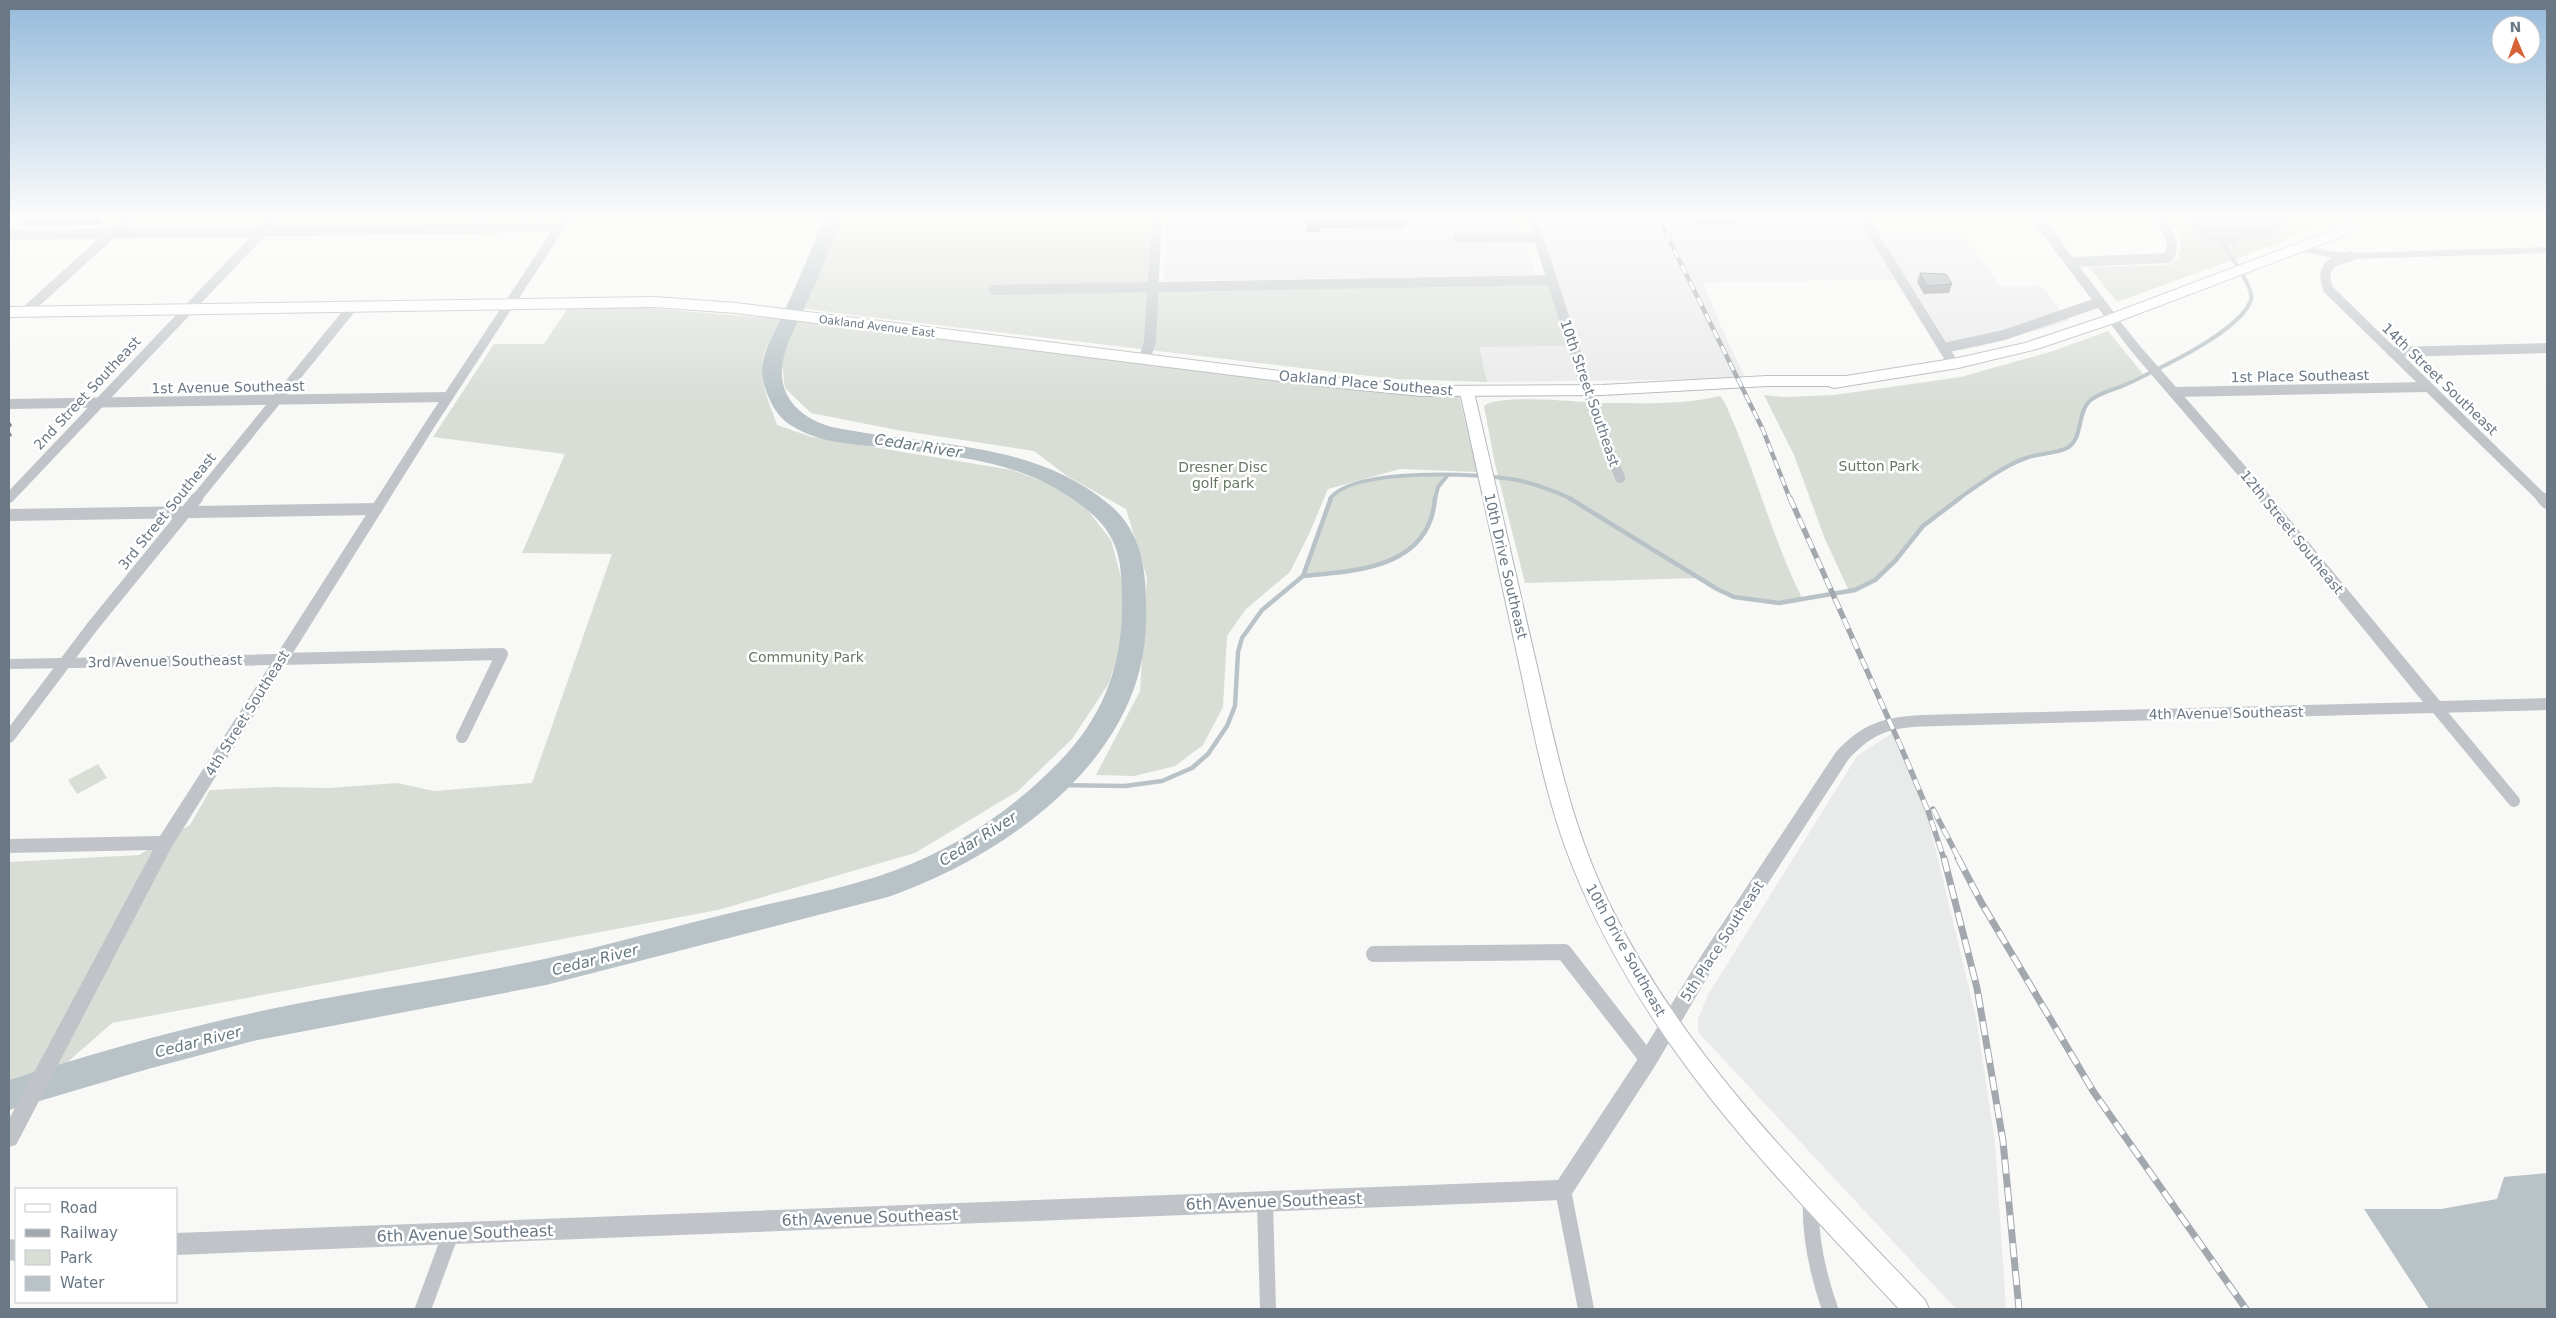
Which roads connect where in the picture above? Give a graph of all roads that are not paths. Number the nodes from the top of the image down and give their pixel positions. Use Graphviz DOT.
graph roads {
  1 [pos="62,279"];
  2 [pos="217,279"];
  3 [pos="526,279"];
  4 [pos="1153,279"];
  5 [pos="1901,279"];
  6 [pos="2083,279"];
  7 [pos="2216,279"];
  8 [pos="2325,279"];
  9 [pos="1552,280"];
  10 [pos="1152,288"];
  11 [pos="994,290"];
  12 [pos="2100,302"];
  13 [pos="510,303"];
  14 [pos="353,306"];
  15 [pos="188,309"];
  16 [pos="9,312"];
  17 [pos="25,312"];
  18 [pos="2112,318"];
  19 [pos="9,327"];
  20 [pos="1944,348"];
  21 [pos="2547,348"];
  22 [pos="2392,352"];
  23 [pos="1145,358"];
  24 [pos="1954,366"];
  25 [pos="2427,387"];
  26 [pos="2170,388"];
  27 [pos="1587,390"];
  28 [pos="1467,392"];
  29 [pos="448,397"];
  30 [pos="278,399"];
  31 [pos="100,402"];
  32 [pos="9,404"];
  33 [pos="1620,478"];
  34 [pos="9,498"];
  35 [pos="2547,503"];
  36 [pos="376,509"];
  37 [pos="186,512"];
  38 [pos="9,515"];
  39 [pos="280,659"];
  40 [pos="66,663"];
  41 [pos="9,664"];
  42 [pos="2547,704"];
  43 [pos="2436,708"];
  44 [pos="1904,721"];
  45 [pos="9,737"];
  46 [pos="462,737"];
  47 [pos="2514,801"];
  48 [pos="165,843"];
  49 [pos="9,846"];
  50 [pos="1374,954"];
  51 [pos="1668,1025"];
  52 [pos="1648,1060"];
  53 [pos="9,1138"];
  54 [pos="1563,1190"];
  55 [pos="1811,1196"];
  56 [pos="1265,1202"];
  57 [pos="451,1233"];
  58 [pos="178,1244"];
  59 [pos="423,1309"];
  60 [pos="1268,1309"];
  61 [pos="1586,1309"];
  62 [pos="1830,1309"];
  63 [pos="1916,1309"];
  1 -- 17 [label="street"];
  2 -- 15 [label="street, 2nd Street Southeast"];
  3 -- 13 [label="street, 4th Street Southeast"];
  4 -- 10 [label="street"];
  5 -- 20 [label="street"];
  6 -- 12 [label="street, 12th Street Southeast"];
  7 -- 18 [label="main road, Oakland Place Southeast"];
  8 -- 22 [label="street, 14th Street Southeast"];
  9 -- 10 [label="street"];
  9 -- 27 [label="street, 10th Street Southeast"];
  10 -- 11 [label="street"];
  10 -- 23 [label="street"];
  12 -- 18 [label="street, 12th Street Southeast"];
  12 -- 20 [label="street"];
  13 -- 14 [label="main road, Oakland Avenue East"];
  13 -- 23 [label="main road, Oakland Avenue East"];
  13 -- 29 [label="street, 4th Street Southeast"];
  14 -- 15 [label="main road, Oakland Avenue East"];
  14 -- 30 [label="street, 3rd Street Southeast"];
  15 -- 17 [label="main road, Oakland Avenue East"];
  15 -- 31 [label="street, 2nd Street Southeast"];
  16 -- 17 [label="main road, Oakland Avenue East"];
  17 -- 19 [label="main road"];
  18 -- 24 [label="main road, Oakland Place Southeast"];
  18 -- 26 [label="street, 12th Street Southeast"];
  20 -- 24 [label="street"];
  21 -- 22 [label="street"];
  22 -- 25 [label="street, 14th Street Southeast"];
  23 -- 28 [label="main road, Oakland Place Southeast"];
  24 -- 27 [label="main road, Oakland Place Southeast"];
  25 -- 26 [label="street, 1st Place Southeast"];
  25 -- 35 [label="street, 14th Street Southeast"];
  26 -- 43 [label="street, 12th Street Southeast"];
  27 -- 28 [label="main road, Oakland Place Southeast"];
  27 -- 33 [label="street, 10th Street Southeast"];
  28 -- 51 [label="main road, 10th Drive Southeast"];
  29 -- 30 [label="street, 1st Avenue Southeast"];
  29 -- 36 [label="street, 4th Street Southeast"];
  30 -- 31 [label="street, 1st Avenue Southeast"];
  30 -- 37 [label="street, 3rd Street Southeast"];
  31 -- 32 [label="street, 1st Avenue Southeast"];
  31 -- 34 [label="street, 2nd Street Southeast"];
  36 -- 37 [label="street"];
  36 -- 39 [label="street, 4th Street Southeast"];
  37 -- 38 [label="street"];
  37 -- 40 [label="street, 3rd Street Southeast"];
  39 -- 40 [label="street, 3rd Avenue Southeast"];
  39 -- 46 [label="street, 3rd Avenue Southeast"];
  39 -- 48 [label="street, 4th Street Southeast"];
  40 -- 41 [label="street, 3rd Avenue Southeast"];
  40 -- 45 [label="street, 3rd Street Southeast"];
  42 -- 43 [label="street, 4th Avenue Southeast"];
  43 -- 44 [label="street, 4th Avenue Southeast"];
  43 -- 47 [label="street, 12th Street Southeast"];
  44 -- 51 [label="street, 5th Place Southeast"];
  48 -- 49 [label="street"];
  48 -- 53 [label="street, 4th Street Southeast"];
  50 -- 52 [label="street"];
  51 -- 52 [label="street, 5th Place Southeast"];
  51 -- 55 [label="main road, 10th Drive Southeast"];
  52 -- 54 [label="street, 5th Place Southeast"];
  54 -- 56 [label="street, 6th Avenue Southeast"];
  54 -- 61 [label="street"];
  55 -- 62 [label="street"];
  55 -- 63 [label="main road, 10th Drive Southeast"];
  56 -- 57 [label="street, 6th Avenue Southeast"];
  56 -- 60 [label="street"];
  57 -- 58 [label="street, 6th Avenue Southeast"];
  57 -- 59 [label="street"];
}
